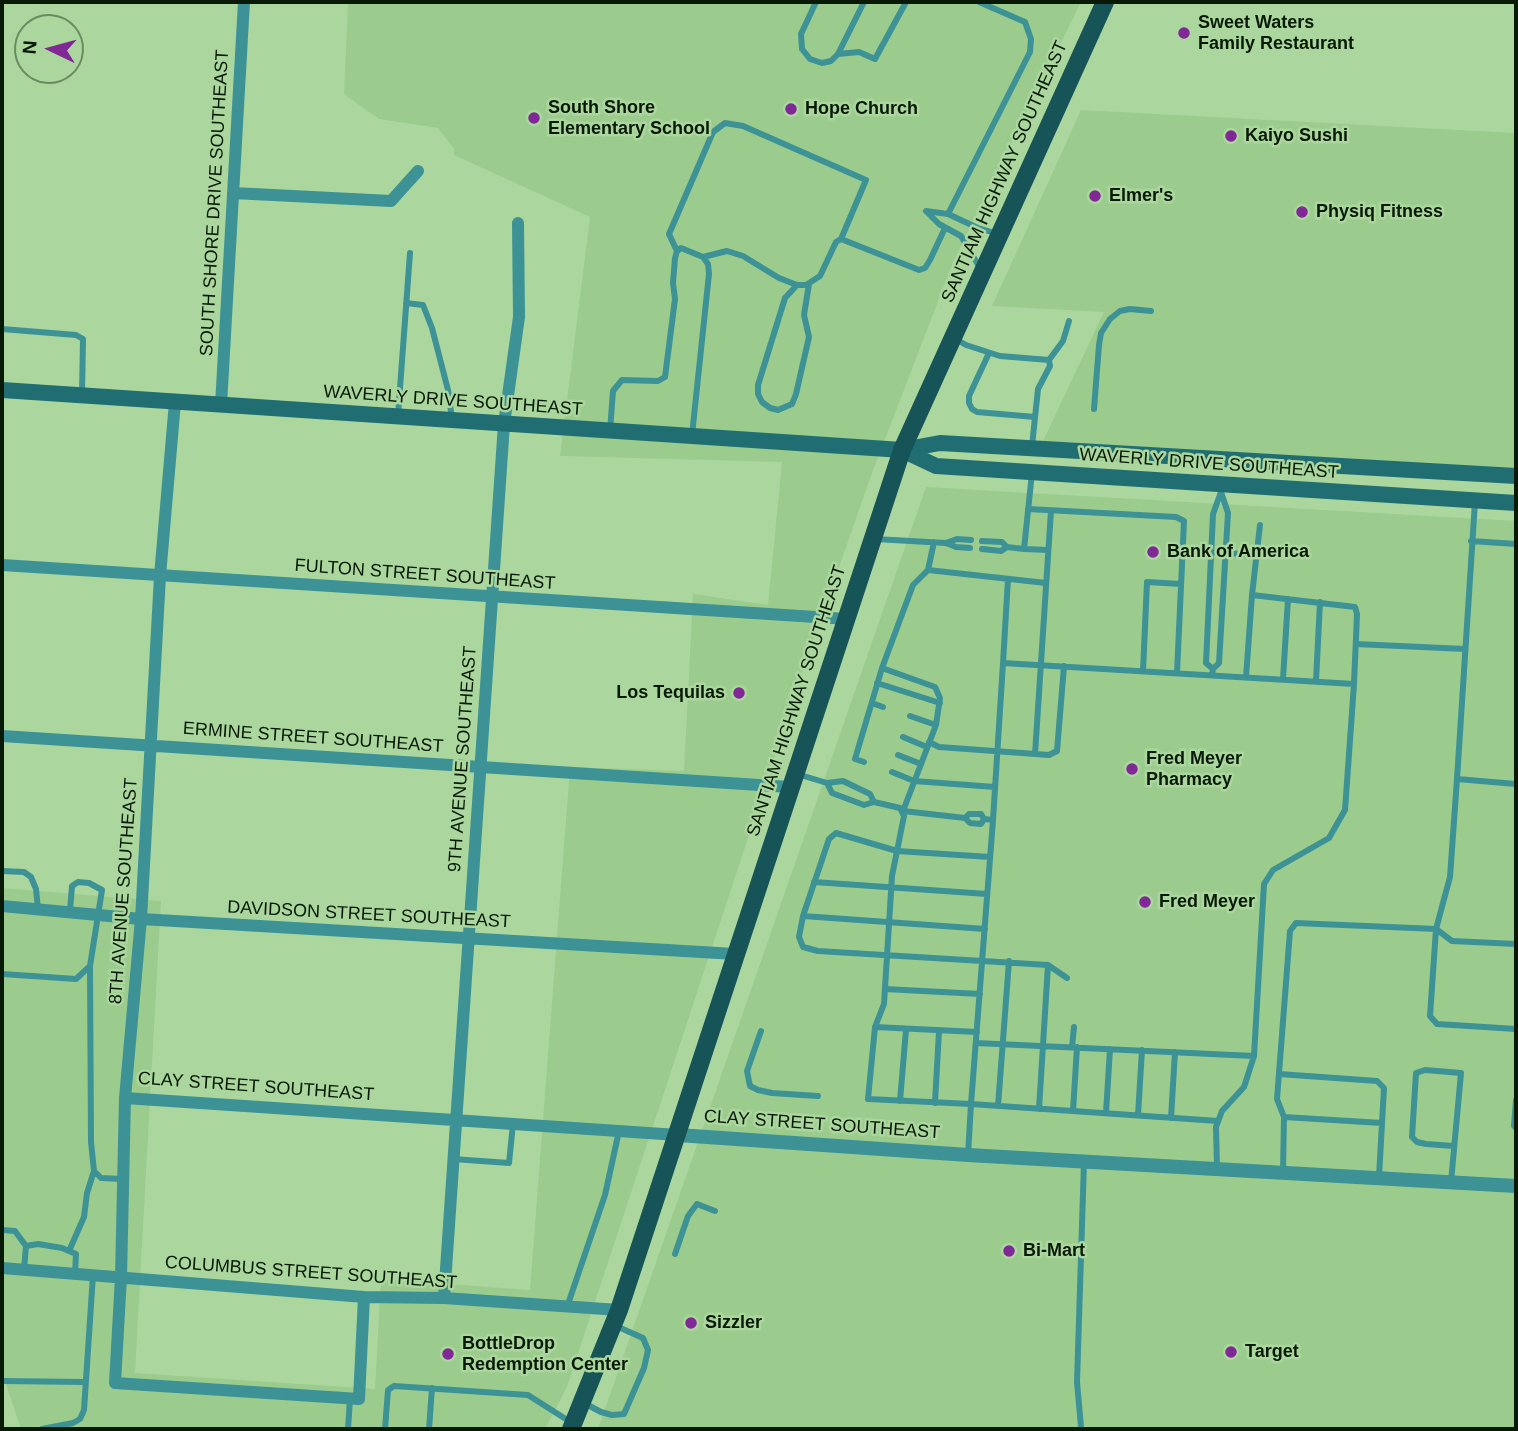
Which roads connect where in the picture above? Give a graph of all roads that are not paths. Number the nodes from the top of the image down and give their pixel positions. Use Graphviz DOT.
graph roads {
  1 [pos="243,2"];
  2 [pos="816,2"];
  3 [pos="864,2"];
  4 [pos="906,2"];
  5 [pos="979,2"];
  6 [pos="1105,2"];
  7 [pos="838,54"];
  8 [pos="418,171"];
  9 [pos="233,194"];
  10 [pos="948,214"];
  11 [pos="518,223"];
  12 [pos="945,228"];
  13 [pos="1000,235"];
  14 [pos="844,239"];
  15 [pos="677,251"];
  16 [pos="410,253"];
  17 [pos="703,257"];
  18 [pos="983,272"];
  19 [pos="809,284"];
  20 [pos="797,285"];
  21 [pos="407,303"];
  22 [pos="1151,311"];
  23 [pos="1069,321"];
  24 [pos="2,329"];
  25 [pos="953,338"];
  26 [pos="989,354"];
  27 [pos="1049,360"];
  28 [pos="2,390"];
  29 [pos="82,396"];
  30 [pos="174,402"];
  31 [pos="221,405"];
  32 [pos="1094,409"];
  33 [pos="397,417"];
  34 [pos="1035,417"];
  35 [pos="452,421"];
  36 [pos="504,424"];
  37 [pos="610,431"];
  38 [pos="692,437"];
  39 [pos="1032,448"];
  40 [pos="902,450"];
  41 [pos="1230,461"];
  42 [pos="1335,466"];
  43 [pos="1032,473"];
  44 [pos="1516,476"];
  45 [pos="1118,478"];
  46 [pos="1222,488"];
  47 [pos="1516,492"];
  48 [pos="1475,500"];
  49 [pos="1516,503"];
  50 [pos="1028,509"];
  51 [pos="1051,511"];
  52 [pos="1260,525"];
  53 [pos="874,538"];
  54 [pos="982,541"];
  55 [pos="1471,541"];
  56 [pos="934,542"];
  57 [pos="971,544"];
  58 [pos="1516,544"];
  59 [pos="1007,547"];
  60 [pos="982,549"];
  61 [pos="1024,549"];
  62 [pos="1183,550"];
  63 [pos="1048,551"];
  64 [pos="1211,552"];
  65 [pos="1225,553"];
  66 [pos="1256,555"];
  67 [pos="2,565"];
  68 [pos="928,570"];
  69 [pos="160,576"];
  70 [pos="1008,579"];
  71 [pos="1046,583"];
  72 [pos="1181,584"];
  73 [pos="1252,596"];
  74 [pos="492,597"];
  75 [pos="1287,599"];
  76 [pos="1320,602"];
  77 [pos="847,619"];
  78 [pos="1356,644"];
  79 [pos="1465,649"];
  80 [pos="1003,663"];
  81 [pos="1041,665"];
  82 [pos="1064,666"];
  83 [pos="882,668"];
  84 [pos="1143,671"];
  85 [pos="1213,672"];
  86 [pos="1177,673"];
  87 [pos="1247,677"];
  88 [pos="1283,679"];
  89 [pos="1316,681"];
  90 [pos="877,682"];
  91 [pos="1354,684"];
  92 [pos="872,703"];
  93 [pos="940,703"];
  94 [pos="883,707"];
  95 [pos="910,716"];
  96 [pos="866,724"];
  97 [pos="936,725"];
  98 [pos="876,728"];
  99 [pos="2,736"];
  100 [pos="903,737"];
  101 [pos="861,741"];
  102 [pos="870,744"];
  103 [pos="151,745"];
  104 [pos="928,745"];
  105 [pos="998,751"];
  106 [pos="1035,754"];
  107 [pos="898,755"];
  108 [pos="864,762"];
  109 [pos="921,764"];
  110 [pos="480,767"];
  111 [pos="892,772"];
  112 [pos="1457,779"];
  113 [pos="793,780"];
  114 [pos="914,781"];
  115 [pos="827,783"];
  116 [pos="1516,784"];
  117 [pos="995,787"];
  118 [pos="874,802"];
  119 [pos="903,811"];
  120 [pos="993,820"];
  121 [pos="897,851"];
  122 [pos="990,858"];
  123 [pos="2,871"];
  124 [pos="814,882"];
  125 [pos="891,887"];
  126 [pos="988,894"];
  127 [pos="2,906"];
  128 [pos="38,909"];
  129 [pos="69,912"];
  130 [pos="100,915"];
  131 [pos="803,916"];
  132 [pos="141,919"];
  133 [pos="889,922"];
  134 [pos="985,929"];
  135 [pos="1436,929"];
  136 [pos="468,938"];
  137 [pos="1516,944"];
  138 [pos="735,954"];
  139 [pos="887,955"];
  140 [pos="983,959"];
  141 [pos="1009,961"];
  142 [pos="1048,965"];
  143 [pos="90,966"];
  144 [pos="5,973"];
  145 [pos="1067,978"];
  146 [pos="885,989"];
  147 [pos="980,994"];
  148 [pos="875,1027"];
  149 [pos="1074,1027"];
  150 [pos="1516,1029"];
  151 [pos="906,1030"];
  152 [pos="761,1031"];
  153 [pos="939,1031"];
  154 [pos="977,1032"];
  155 [pos="976,1042"];
  156 [pos="1003,1044"];
  157 [pos="1043,1045"];
  158 [pos="1075,1047"];
  159 [pos="1110,1049"];
  160 [pos="1142,1050"];
  161 [pos="1175,1052"];
  162 [pos="1254,1056"];
  163 [pos="1279,1073"];
  164 [pos="818,1096"];
  165 [pos="125,1098"];
  166 [pos="1516,1100"];
  167 [pos="901,1101"];
  168 [pos="934,1103"];
  169 [pos="971,1104"];
  170 [pos="999,1106"];
  171 [pos="1039,1109"];
  172 [pos="1073,1111"];
  173 [pos="1106,1114"];
  174 [pos="1138,1115"];
  175 [pos="1284,1117"];
  176 [pos="1171,1118"];
  177 [pos="456,1120"];
  178 [pos="1218,1121"];
  179 [pos="1382,1123"];
  180 [pos="513,1124"];
  181 [pos="1516,1128"];
  182 [pos="619,1130"];
  183 [pos="678,1135"];
  184 [pos="1454,1146"];
  185 [pos="968,1155"];
  186 [pos="453,1159"];
  187 [pos="1084,1160"];
  188 [pos="1217,1168"];
  189 [pos="94,1171"];
  190 [pos="1283,1172"];
  191 [pos="1378,1177"];
  192 [pos="123,1180"];
  193 [pos="1451,1182"];
  194 [pos="1516,1186"];
  195 [pos="715,1211"];
  196 [pos="2,1230"];
  197 [pos="26,1246"];
  198 [pos="69,1251"];
  199 [pos="675,1254"];
  200 [pos="2,1268"];
  201 [pos="24,1270"];
  202 [pos="75,1274"];
  203 [pos="93,1275"];
  204 [pos="121,1277"];
  205 [pos="364,1297"];
  206 [pos="444,1298"];
  207 [pos="568,1307"];
  208 [pos="616,1318"];
  209 [pos="2,1381"];
  210 [pos="85,1382"];
  211 [pos="432,1388"];
  212 [pos="355,1399"];
  213 [pos="582,1402"];
  214 [pos="573,1427"];
  215 [pos="1080,1427"];
  216 [pos="42,1429"];
  217 [pos="348,1429"];
  218 [pos="385,1429"];
  219 [pos="429,1429"];
  1 -- 9 [label="street, SOUTH SHORE DRIVE SOUTHEAST"];
  2 -- 7 [label="lane"];
  3 -- 7 [label="lane"];
  4 -- 7 [label="lane"];
  5 -- 10 [label="lane"];
  6 -- 13 [label="main road, SANTIAM HIGHWAY SOUTHEAST"];
  8 -- 9 [label="street"];
  9 -- 31 [label="street, SOUTH SHORE DRIVE SOUTHEAST"];
  10 -- 12 [label="lane"];
  10 -- 13 [label="lane"];
  11 -- 36 [label="street, 9TH AVENUE SOUTHEAST"];
  12 -- 14 [label="lane"];
  12 -- 18 [label="lane"];
  13 -- 18 [label="main road, SANTIAM HIGHWAY SOUTHEAST"];
  14 -- 15 [label="lane"];
  14 -- 19 [label="lane"];
  15 -- 17 [label="lane"];
  15 -- 37 [label="lane"];
  16 -- 21 [label="lane"];
  17 -- 20 [label="lane"];
  17 -- 38 [label="lane"];
  18 -- 25 [label="main road, SANTIAM HIGHWAY SOUTHEAST"];
  19 -- 20 [label="lane"];
  19 -- 20 [label="lane"];
  21 -- 33 [label="lane"];
  21 -- 35 [label="lane"];
  22 -- 32 [label="lane"];
  23 -- 27 [label="lane"];
  24 -- 29 [label="lane"];
  25 -- 26 [label="lane"];
  25 -- 40 [label="main road, SANTIAM HIGHWAY SOUTHEAST"];
  26 -- 27 [label="lane"];
  26 -- 34 [label="lane"];
  27 -- 34 [label="lane"];
  28 -- 29 [label="main road, WAVERLY DRIVE SOUTHEAST"];
  29 -- 30 [label="main road, WAVERLY DRIVE SOUTHEAST"];
  30 -- 31 [label="main road, WAVERLY DRIVE SOUTHEAST"];
  30 -- 69 [label="street, 8TH AVENUE SOUTHEAST"];
  31 -- 33 [label="main road, WAVERLY DRIVE SOUTHEAST"];
  33 -- 35 [label="main road, WAVERLY DRIVE SOUTHEAST"];
  34 -- 39 [label="lane"];
  35 -- 36 [label="main road, WAVERLY DRIVE SOUTHEAST"];
  36 -- 37 [label="main road, WAVERLY DRIVE SOUTHEAST"];
  36 -- 74 [label="street, 9TH AVENUE SOUTHEAST"];
  37 -- 38 [label="main road, WAVERLY DRIVE SOUTHEAST"];
  38 -- 40 [label="main road, WAVERLY DRIVE SOUTHEAST"];
  39 -- 40 [label="main road, WAVERLY DRIVE SOUTHEAST"];
  39 -- 41 [label="main road, WAVERLY DRIVE SOUTHEAST"];
  40 -- 43 [label="main road, WAVERLY DRIVE SOUTHEAST"];
  40 -- 53 [label="main road, SANTIAM HIGHWAY SOUTHEAST"];
  41 -- 42 [label="main road, WAVERLY DRIVE SOUTHEAST"];
  41 -- 45 [label="main road"];
  42 -- 44 [label="main road, WAVERLY DRIVE SOUTHEAST"];
  42 -- 46 [label="main road"];
  43 -- 45 [label="main road, WAVERLY DRIVE SOUTHEAST"];
  43 -- 50 [label="lane"];
  45 -- 46 [label="main road, WAVERLY DRIVE SOUTHEAST"];
  46 -- 48 [label="main road, WAVERLY DRIVE SOUTHEAST"];
  46 -- 64 [label="lane"];
  46 -- 65 [label="lane"];
  47 -- 48 [label="main road"];
  48 -- 49 [label="main road, WAVERLY DRIVE SOUTHEAST"];
  48 -- 55 [label="lane"];
  50 -- 51 [label="lane"];
  50 -- 61 [label="lane"];
  51 -- 62 [label="lane"];
  51 -- 63 [label="lane"];
  52 -- 66 [label="lane"];
  53 -- 56 [label="lane"];
  53 -- 77 [label="main road, SANTIAM HIGHWAY SOUTHEAST"];
  54 -- 59 [label="lane"];
  55 -- 58 [label="lane"];
  55 -- 79 [label="lane"];
  56 -- 57 [label="lane"];
  56 -- 68 [label="lane"];
  59 -- 60 [label="lane"];
  59 -- 61 [label="lane"];
  61 -- 63 [label="lane"];
  62 -- 64 [label="lane"];
  62 -- 72 [label="lane"];
  63 -- 71 [label="lane"];
  64 -- 65 [label="lane"];
  64 -- 85 [label="lane"];
  65 -- 66 [label="lane"];
  65 -- 85 [label="lane"];
  66 -- 73 [label="lane"];
  67 -- 69 [label="street, FULTON STREET SOUTHEAST"];
  68 -- 70 [label="lane"];
  68 -- 83 [label="lane"];
  69 -- 74 [label="street, FULTON STREET SOUTHEAST"];
  69 -- 103 [label="street, 8TH AVENUE SOUTHEAST"];
  70 -- 71 [label="lane"];
  70 -- 80 [label="lane"];
  71 -- 81 [label="lane"];
  72 -- 84 [label="lane"];
  72 -- 86 [label="lane"];
  73 -- 75 [label="lane"];
  73 -- 87 [label="lane"];
  74 -- 77 [label="street, FULTON STREET SOUTHEAST"];
  74 -- 110 [label="street, 9TH AVENUE SOUTHEAST"];
  75 -- 76 [label="lane"];
  75 -- 88 [label="lane"];
  76 -- 78 [label="lane"];
  76 -- 89 [label="lane"];
  77 -- 113 [label="main road, SANTIAM HIGHWAY SOUTHEAST"];
  78 -- 79 [label="lane"];
  78 -- 91 [label="lane"];
  79 -- 112 [label="lane"];
  80 -- 81 [label="lane"];
  80 -- 105 [label="lane"];
  81 -- 82 [label="lane"];
  81 -- 106 [label="lane"];
  82 -- 84 [label="lane"];
  82 -- 106 [label="lane"];
  83 -- 90 [label="lane"];
  83 -- 93 [label="lane"];
  84 -- 86 [label="lane"];
  85 -- 86 [label="lane"];
  85 -- 87 [label="lane"];
  87 -- 88 [label="lane"];
  88 -- 89 [label="lane"];
  89 -- 91 [label="lane"];
  90 -- 92 [label="lane"];
  90 -- 93 [label="lane"];
  91 -- 162 [label="lane"];
  92 -- 94 [label="lane"];
  92 -- 96 [label="lane"];
  93 -- 97 [label="lane"];
  95 -- 97 [label="lane"];
  96 -- 98 [label="lane"];
  96 -- 101 [label="lane"];
  97 -- 104 [label="lane"];
  99 -- 103 [label="street, ERMINE STREET SOUTHEAST"];
  100 -- 104 [label="lane"];
  101 -- 102 [label="lane"];
  101 -- 108 [label="lane"];
  103 -- 110 [label="street, ERMINE STREET SOUTHEAST"];
  103 -- 132 [label="street, 8TH AVENUE SOUTHEAST"];
  104 -- 105 [label="lane"];
  104 -- 109 [label="lane"];
  105 -- 106 [label="lane"];
  105 -- 117 [label="lane"];
  107 -- 109 [label="lane"];
  109 -- 114 [label="lane"];
  110 -- 113 [label="street, ERMINE STREET SOUTHEAST"];
  110 -- 136 [label="street, 9TH AVENUE SOUTHEAST"];
  111 -- 114 [label="lane"];
  112 -- 116 [label="lane"];
  112 -- 135 [label="lane"];
  113 -- 115 [label="lane"];
  113 -- 138 [label="main road, SANTIAM HIGHWAY SOUTHEAST"];
  114 -- 117 [label="lane"];
  114 -- 119 [label="lane"];
  115 -- 118 [label="lane"];
  115 -- 118 [label="lane"];
  117 -- 120 [label="lane"];
  118 -- 119 [label="lane"];
  119 -- 120 [label="lane"];
  119 -- 121 [label="lane"];
  120 -- 122 [label="lane"];
  121 -- 122 [label="lane"];
  121 -- 124 [label="lane"];
  121 -- 125 [label="lane"];
  122 -- 126 [label="lane"];
  123 -- 128 [label="lane"];
  124 -- 125 [label="lane"];
  124 -- 131 [label="lane"];
  125 -- 126 [label="lane"];
  125 -- 133 [label="lane"];
  126 -- 134 [label="lane"];
  127 -- 128 [label="street, DAVIDSON STREET SOUTHEAST"];
  128 -- 129 [label="street, DAVIDSON STREET SOUTHEAST"];
  129 -- 130 [label="street, DAVIDSON STREET SOUTHEAST"];
  129 -- 130 [label="lane"];
  130 -- 132 [label="street, DAVIDSON STREET SOUTHEAST"];
  130 -- 143 [label="lane"];
  131 -- 133 [label="lane"];
  131 -- 139 [label="lane"];
  132 -- 136 [label="street, DAVIDSON STREET SOUTHEAST"];
  132 -- 165 [label="street, 8TH AVENUE SOUTHEAST"];
  133 -- 134 [label="lane"];
  133 -- 139 [label="lane"];
  134 -- 140 [label="lane"];
  135 -- 137 [label="lane"];
  135 -- 150 [label="lane"];
  135 -- 163 [label="lane"];
  136 -- 138 [label="street, DAVIDSON STREET SOUTHEAST"];
  136 -- 177 [label="street, 9TH AVENUE SOUTHEAST"];
  138 -- 183 [label="main road, SANTIAM HIGHWAY SOUTHEAST"];
  139 -- 140 [label="lane"];
  139 -- 146 [label="lane"];
  140 -- 141 [label="lane"];
  140 -- 147 [label="lane"];
  141 -- 142 [label="lane"];
  141 -- 156 [label="lane"];
  142 -- 145 [label="lane"];
  142 -- 157 [label="lane"];
  143 -- 144 [label="lane"];
  143 -- 189 [label="lane"];
  146 -- 147 [label="lane"];
  146 -- 148 [label="lane"];
  147 -- 154 [label="lane"];
  148 -- 151 [label="lane"];
  148 -- 167 [label="lane"];
  149 -- 158 [label="lane"];
  151 -- 153 [label="lane"];
  151 -- 167 [label="lane"];
  152 -- 164 [label="lane"];
  153 -- 154 [label="lane"];
  153 -- 168 [label="lane"];
  154 -- 155 [label="lane"];
  155 -- 156 [label="lane"];
  155 -- 169 [label="lane"];
  156 -- 157 [label="lane"];
  156 -- 170 [label="lane"];
  157 -- 158 [label="lane"];
  157 -- 171 [label="lane"];
  158 -- 159 [label="lane"];
  158 -- 172 [label="lane"];
  159 -- 160 [label="lane"];
  159 -- 173 [label="lane"];
  160 -- 161 [label="lane"];
  160 -- 174 [label="lane"];
  161 -- 162 [label="lane"];
  161 -- 176 [label="lane"];
  162 -- 178 [label="lane"];
  163 -- 175 [label="lane"];
  163 -- 179 [label="lane"];
  165 -- 177 [label="street, CLAY STREET SOUTHEAST"];
  165 -- 192 [label="street, 8TH AVENUE SOUTHEAST"];
  166 -- 181 [label="lane"];
  167 -- 168 [label="lane"];
  168 -- 169 [label="lane"];
  169 -- 170 [label="lane"];
  169 -- 185 [label="lane"];
  170 -- 171 [label="lane"];
  171 -- 172 [label="lane"];
  172 -- 173 [label="lane"];
  173 -- 174 [label="lane"];
  174 -- 176 [label="lane"];
  175 -- 179 [label="lane"];
  175 -- 190 [label="lane"];
  176 -- 178 [label="lane"];
  177 -- 180 [label="street, CLAY STREET SOUTHEAST"];
  177 -- 186 [label="street, 9TH AVENUE SOUTHEAST"];
  178 -- 188 [label="lane"];
  179 -- 191 [label="lane"];
  180 -- 182 [label="street, CLAY STREET SOUTHEAST"];
  180 -- 186 [label="lane"];
  182 -- 183 [label="street, CLAY STREET SOUTHEAST"];
  182 -- 207 [label="lane"];
  183 -- 185 [label="street, CLAY STREET SOUTHEAST"];
  183 -- 208 [label="main road, SANTIAM HIGHWAY SOUTHEAST"];
  184 -- 184 [label="lane"];
  184 -- 193 [label="lane"];
  185 -- 187 [label="street, CLAY STREET SOUTHEAST"];
  186 -- 206 [label="street, 9TH AVENUE SOUTHEAST"];
  187 -- 188 [label="street, CLAY STREET SOUTHEAST"];
  187 -- 215 [label="lane"];
  188 -- 190 [label="street, CLAY STREET SOUTHEAST"];
  189 -- 192 [label="lane"];
  189 -- 198 [label="lane"];
  190 -- 191 [label="street, CLAY STREET SOUTHEAST"];
  191 -- 193 [label="street, CLAY STREET SOUTHEAST"];
  192 -- 204 [label="street, 8TH AVENUE SOUTHEAST"];
  193 -- 194 [label="street, CLAY STREET SOUTHEAST"];
  195 -- 199 [label="lane"];
  196 -- 197 [label="lane"];
  197 -- 198 [label="lane"];
  197 -- 201 [label="lane"];
  198 -- 202 [label="lane"];
  200 -- 201 [label="street, COLUMBUS STREET SOUTHEAST"];
  201 -- 202 [label="street, COLUMBUS STREET SOUTHEAST"];
  202 -- 203 [label="street, COLUMBUS STREET SOUTHEAST"];
  203 -- 204 [label="street, COLUMBUS STREET SOUTHEAST"];
  203 -- 210 [label="lane"];
  204 -- 205 [label="street, COLUMBUS STREET SOUTHEAST"];
  204 -- 212 [label="street, 8TH AVENUE SOUTHEAST"];
  205 -- 206 [label="street, COLUMBUS STREET SOUTHEAST"];
  205 -- 212 [label="street"];
  206 -- 207 [label="street, COLUMBUS STREET SOUTHEAST"];
  207 -- 208 [label="street, COLUMBUS STREET SOUTHEAST"];
  208 -- 213 [label="main road, SANTIAM HIGHWAY SOUTHEAST"];
  208 -- 213 [label="lane"];
  209 -- 210 [label="lane"];
  210 -- 216 [label="lane"];
  211 -- 214 [label="lane"];
  211 -- 218 [label="lane"];
  211 -- 219 [label="lane"];
  212 -- 217 [label="lane"];
  213 -- 214 [label="main road, SANTIAM HIGHWAY SOUTHEAST"];
}
